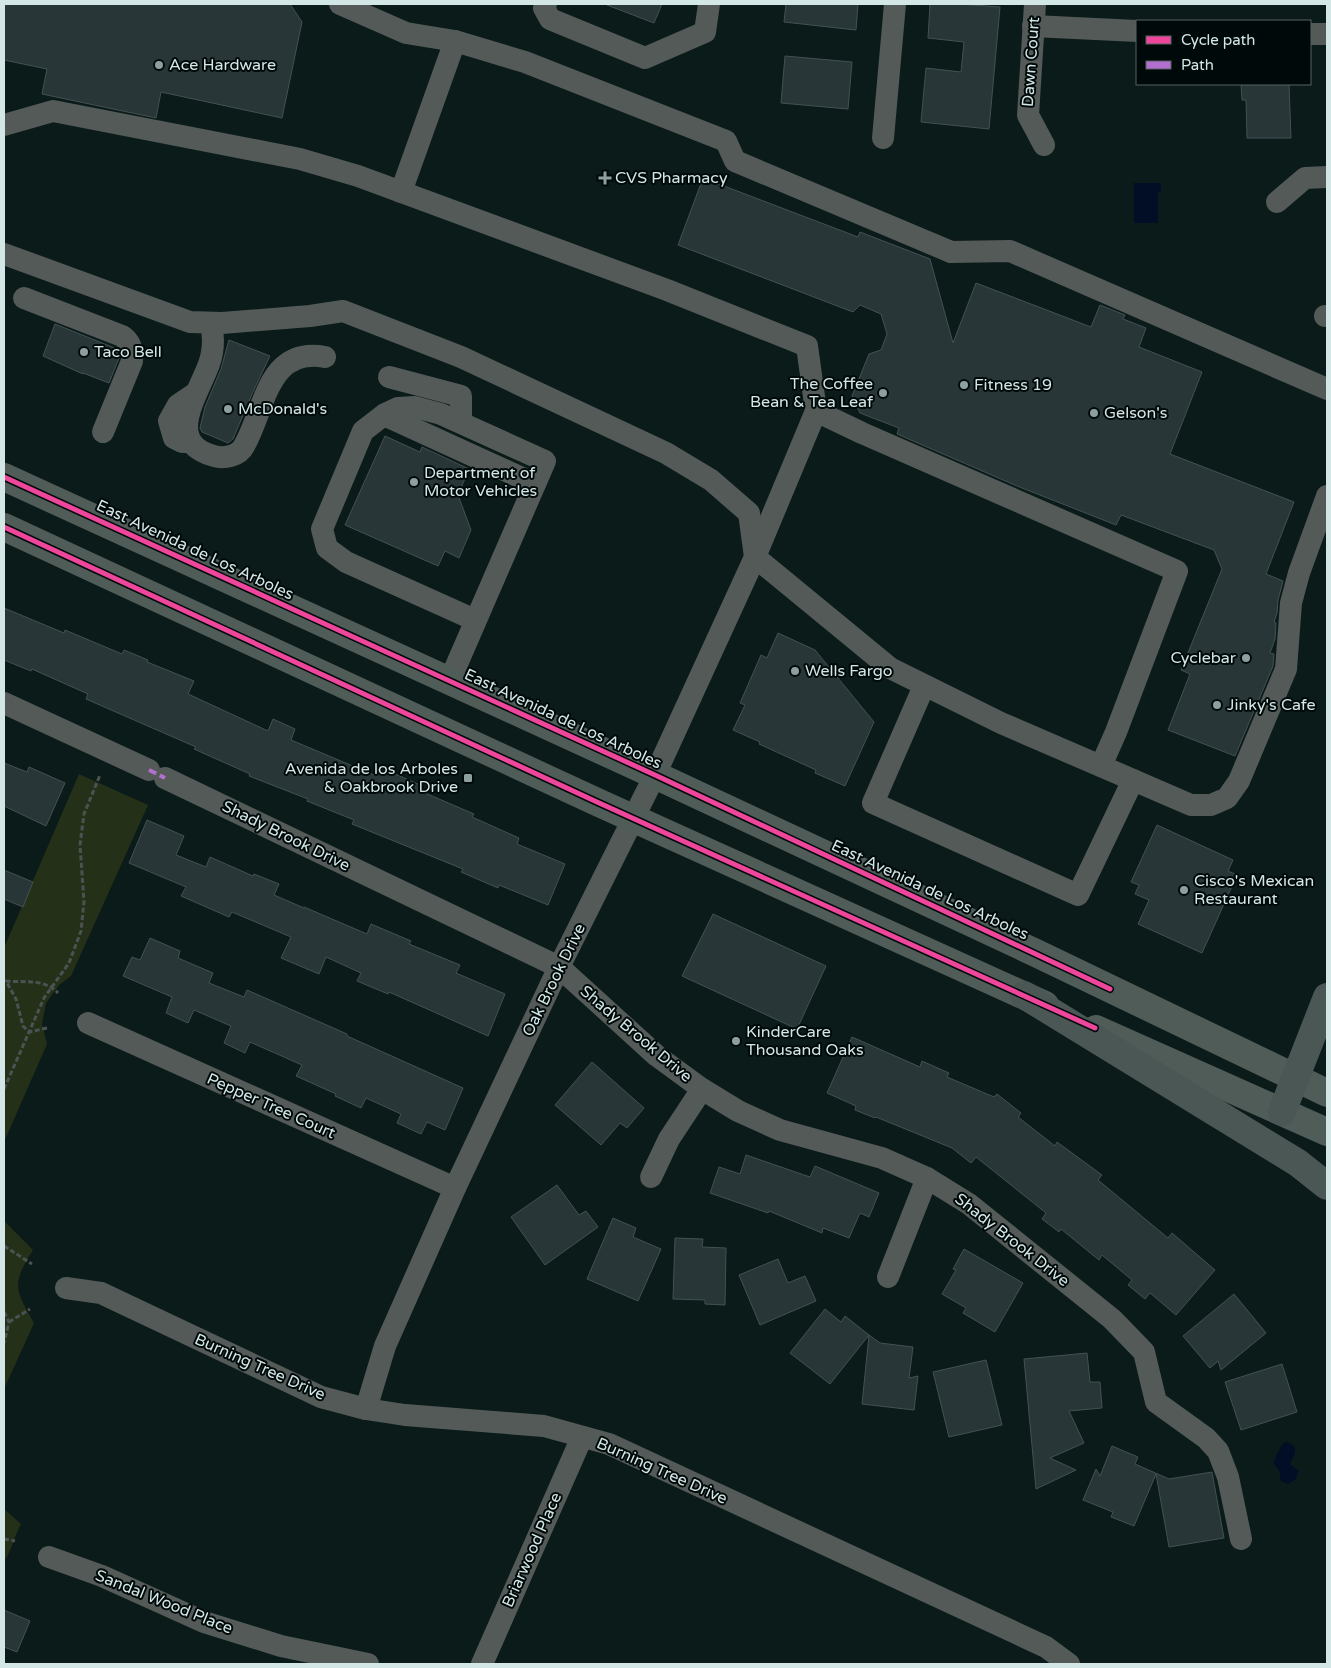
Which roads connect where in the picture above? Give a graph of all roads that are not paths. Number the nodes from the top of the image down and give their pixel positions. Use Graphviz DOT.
graph roads {
  1 [pos="340,4"];
  2 [pos="546,4"];
  3 [pos="709,4"];
  4 [pos="895,4"];
  5 [pos="1034,15"];
  6 [pos="1136,31"];
  7 [pos="1311,34"];
  8 [pos="1327,34"];
  9 [pos="455,41"];
  10 [pos="4,125"];
  11 [pos="883,138"];
  12 [pos="1044,145"];
  13 [pos="1327,177"];
  14 [pos="401,192"];
  15 [pos="1277,202"];
  16 [pos="4,254"];
  17 [pos="24,298"];
  18 [pos="211,323"];
  19 [pos="325,357"];
  20 [pos="389,377"];
  21 [pos="1327,389"];
  22 [pos="816,411"];
  23 [pos="384,415"];
  24 [pos="461,422"];
  25 [pos="103,432"];
  26 [pos="4,477"];
  27 [pos="535,484"];
  28 [pos="1327,496"];
  29 [pos="4,527"];
  30 [pos="755,557"];
  31 [pos="475,620"];
  32 [pos="450,680"];
  33 [pos="924,686"];
  34 [pos="4,703"];
  35 [pos="1101,766"];
  36 [pos="655,775"];
  37 [pos="1133,780"];
  38 [pos="633,818"];
  39 [pos="559,967"];
  40 [pos="1024,995"];
  41 [pos="1327,997"];
  42 [pos="88,1023"];
  43 [pos="1295,1078"];
  44 [pos="702,1089"];
  45 [pos="1327,1093"];
  46 [pos="1282,1112"];
  47 [pos="1327,1132"];
  48 [pos="651,1177"];
  49 [pos="926,1178"];
  50 [pos="1327,1186"];
  51 [pos="455,1188"];
  52 [pos="888,1277"];
  53 [pos="66,1288"];
  54 [pos="366,1409"];
  55 [pos="582,1437"];
  56 [pos="1242,1539"];
  57 [pos="49,1557"];
  58 [pos="368,1664"];
  59 [pos="482,1664"];
  60 [pos="1069,1664"];
  1 -- 9 [label="street"];
  2 -- 3 [label="street"];
  4 -- 11 [label="street"];
  5 -- 6 [label="street"];
  5 -- 12 [label="street, Dawn Court"];
  7 -- 8 [label="street"];
  9 -- 14 [label="street"];
  9 -- 21 [label="street"];
  10 -- 14 [label="street"];
  13 -- 15 [label="street"];
  14 -- 22 [label="street"];
  16 -- 18 [label="street"];
  17 -- 25 [label="street"];
  18 -- 19 [label="street"];
  18 -- 30 [label="street"];
  20 -- 24 [label="street"];
  22 -- 30 [label="street, Oak Brook Drive"];
  22 -- 35 [label="street"];
  23 -- 24 [label="street"];
  23 -- 27 [label="street"];
  23 -- 31 [label="street"];
  24 -- 27 [label="street"];
  26 -- 32 [label="main road, East Avenida de Los Arboles"];
  27 -- 31 [label="street"];
  28 -- 37 [label="street"];
  29 -- 38 [label="main road"];
  30 -- 33 [label="street"];
  30 -- 36 [label="street, Oak Brook Drive"];
  31 -- 32 [label="street"];
  32 -- 36 [label="main road, East Avenida de Los Arboles"];
  33 -- 35 [label="street"];
  33 -- 37 [label="street"];
  34 -- 39 [label="street, Shady Brook Drive"];
  35 -- 37 [label="street"];
  36 -- 38 [label="street, Oak Brook Drive"];
  36 -- 43 [label="main road, East Avenida de Los Arboles"];
  38 -- 39 [label="street, Oak Brook Drive"];
  38 -- 40 [label="main road"];
  39 -- 44 [label="street, Shady Brook Drive"];
  39 -- 51 [label="street, Oak Brook Drive"];
  40 -- 46 [label="main road"];
  40 -- 50 [label="highway"];
  41 -- 43 [label="highway"];
  42 -- 51 [label="street, Pepper Tree Court"];
  43 -- 45 [label="main road, East Avenida de Los Arboles"];
  43 -- 46 [label="highway"];
  44 -- 48 [label="street"];
  44 -- 49 [label="street, Shady Brook Drive"];
  46 -- 47 [label="main road"];
  49 -- 52 [label="street"];
  49 -- 56 [label="street, Shady Brook Drive"];
  51 -- 54 [label="street, Oak Brook Drive"];
  53 -- 54 [label="street, Burning Tree Drive"];
  54 -- 55 [label="street, Burning Tree Drive"];
  55 -- 59 [label="street, Briarwood Place"];
  55 -- 60 [label="street, Burning Tree Drive"];
  57 -- 58 [label="street, Sandal Wood Place"];
}
